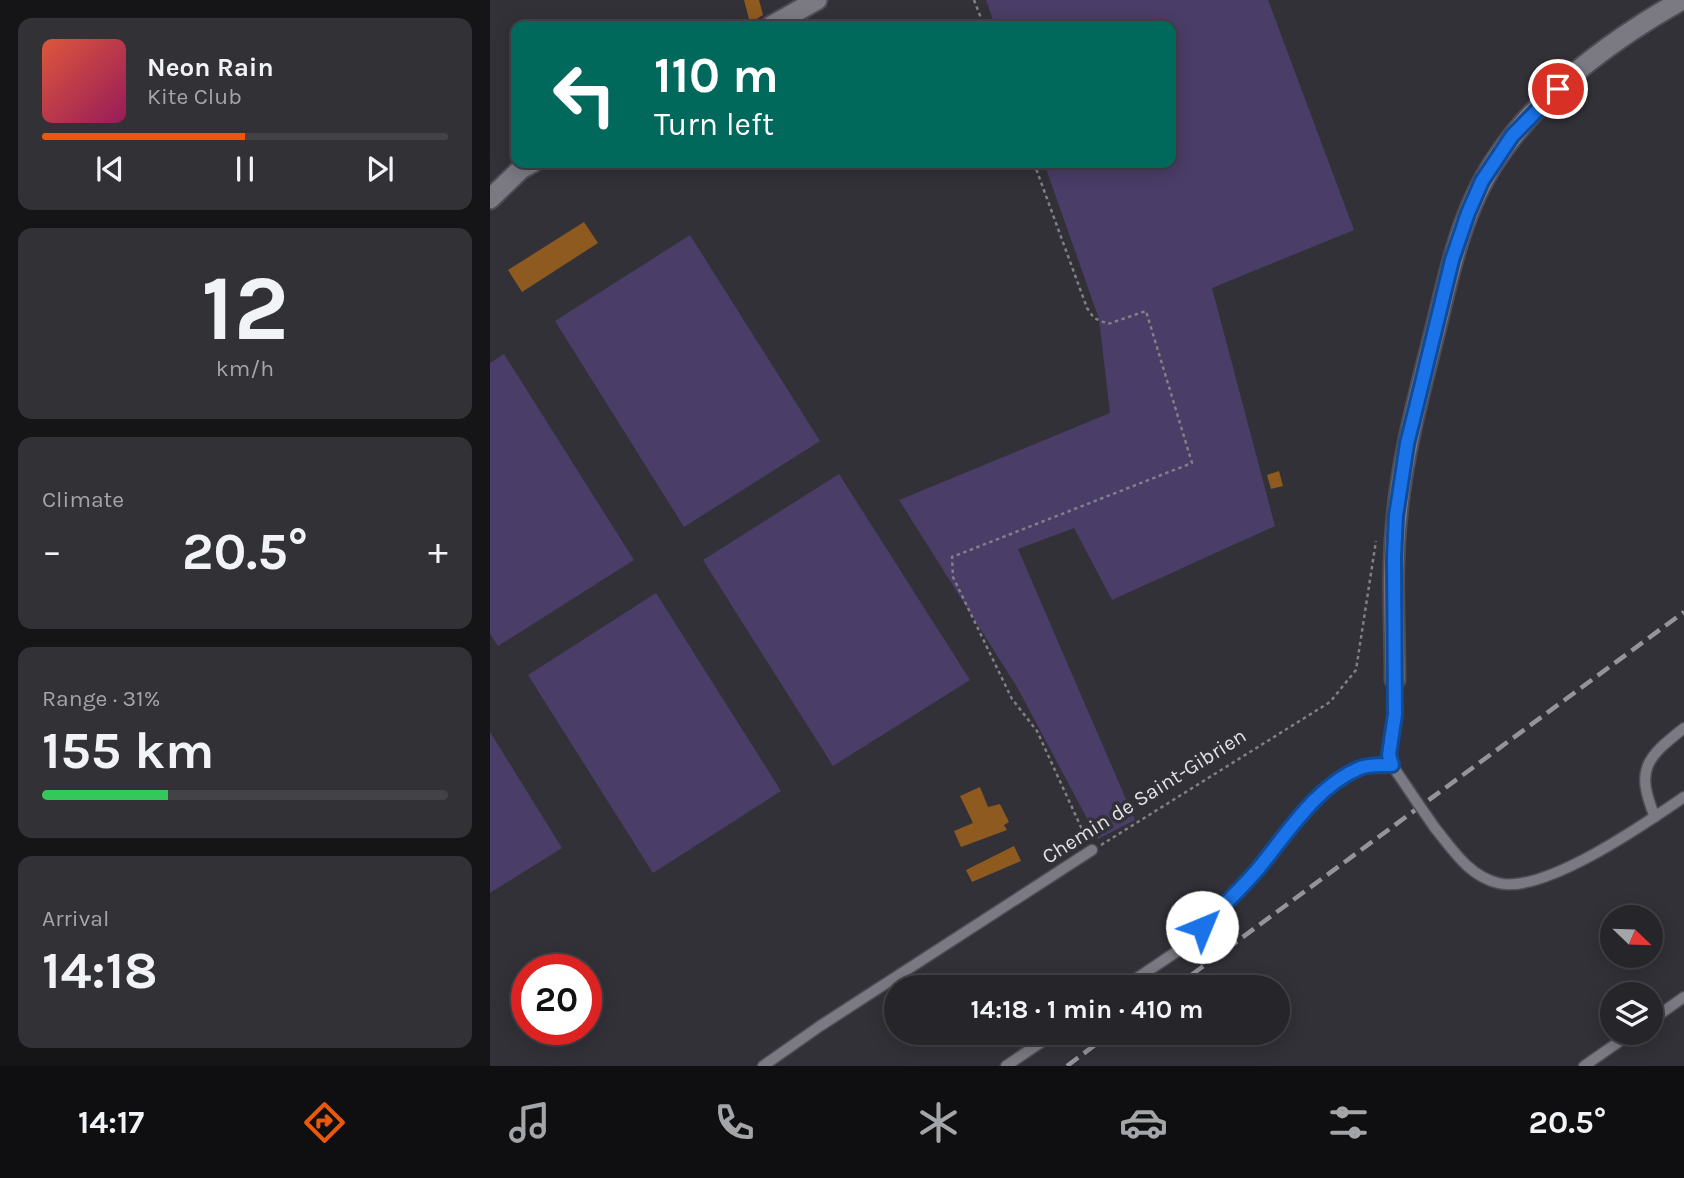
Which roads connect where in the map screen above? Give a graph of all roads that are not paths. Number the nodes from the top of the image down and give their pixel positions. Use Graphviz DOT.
graph roads {
  1 [pos="817,0"];
  2 [pos="1682,0"];
  3 [pos="780,21"];
  4 [pos="524,168"];
  5 [pos="490,199"];
  6 [pos="1395,680"];
  7 [pos="1684,728"];
  8 [pos="1392,765"];
  9 [pos="1684,797"];
  10 [pos="1655,817"];
  11 [pos="1092,850"];
  12 [pos="1142,975"];
  13 [pos="1684,997"];
  14 [pos="1663,1012"];
  15 [pos="1037,1045"];
  16 [pos="1614,1045"];
  17 [pos="763,1066"];
  18 [pos="1006,1066"];
  19 [pos="1584,1066"];
  1 -- 3 [label="street"];
  2 -- 6 [label="street"];
  4 -- 5 [label="street"];
  6 -- 8 [label="lane"];
  7 -- 10 [label="lane"];
  8 -- 10 [label="lane, bridge"];
  8 -- 12 [label="lane"];
  9 -- 10 [label="lane"];
  11 -- 17 [label="lane, Chemin de Saint-Gibrien"];
  13 -- 14 [label="lane"];
  15 -- 18 [label="lane"];
  16 -- 19 [label="lane"];
}
